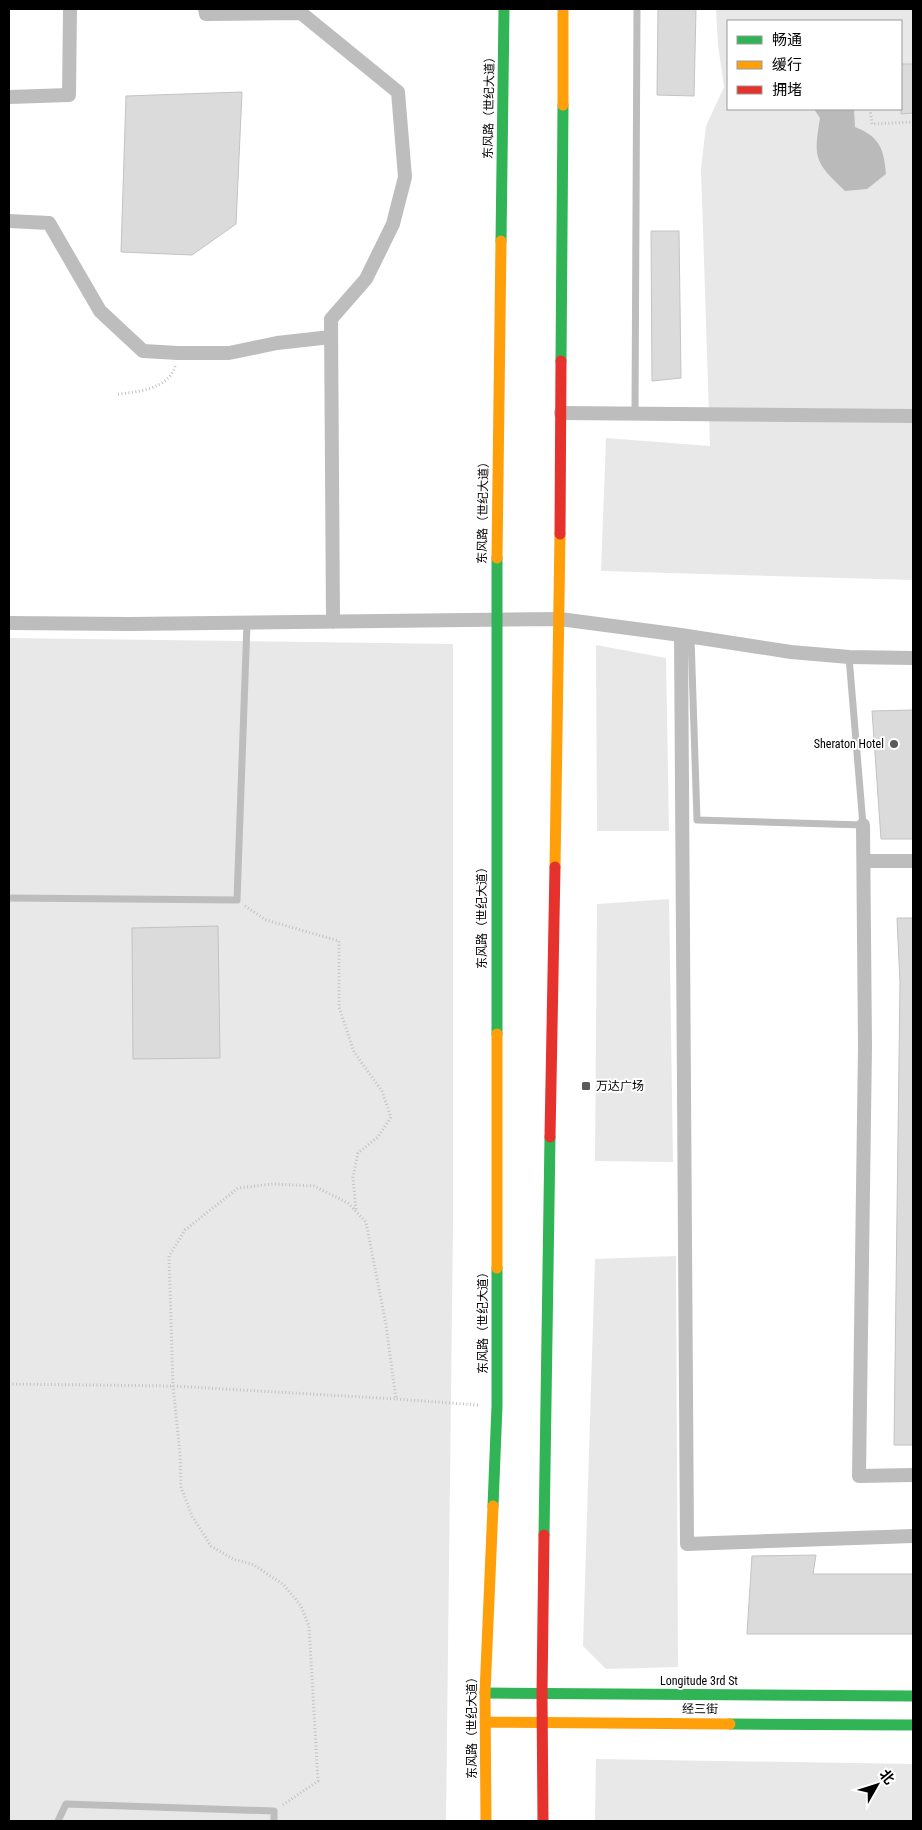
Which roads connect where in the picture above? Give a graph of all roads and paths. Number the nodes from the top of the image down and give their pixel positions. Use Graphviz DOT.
graph roads {
  1 [pos="70,9"];
  2 [pos="206,9"];
  3 [pos="504,9"];
  4 [pos="563,9"];
  5 [pos="637,9"];
  6 [pos="9,98"];
  7 [pos="870,110"];
  8 [pos="913,122"];
  9 [pos="9,221"];
  10 [pos="331,337"];
  11 [pos="178,354"];
  12 [pos="118,394"];
  13 [pos="561,413"];
  14 [pos="635,414"];
  15 [pos="913,416"];
  16 [pos="496,619"];
  17 [pos="560,619"];
  18 [pos="333,622"];
  19 [pos="9,623"];
  20 [pos="247,623"];
  21 [pos="686,636"];
  22 [pos="849,658"];
  23 [pos="913,658"];
  24 [pos="863,825"];
  25 [pos="913,861"];
  26 [pos="864,862"];
  27 [pos="9,898"];
  28 [pos="237,900"];
  29 [pos="356,1211"];
  30 [pos="9,1384"];
  31 [pos="173,1386"];
  32 [pos="396,1399"];
  33 [pos="497,1406"];
  34 [pos="913,1475"];
  35 [pos="913,1536"];
  36 [pos="485,1693"];
  37 [pos="542,1694"];
  38 [pos="913,1696"];
  39 [pos="486,1722"];
  40 [pos="542,1722"];
  41 [pos="913,1725"];
  42 [pos="274,1811"];
  43 [pos="58,1821"];
  44 [pos="274,1821"];
  45 [pos="486,1821"];
  46 [pos="543,1821"];
  1 -- 6 [label="street"];
  2 -- 10 [label="street"];
  3 -- 16 [label="main road, 东风路（世纪大道）"];
  4 -- 13 [label="main road"];
  5 -- 14 [label="lane"];
  7 -- 8 [label="path"];
  9 -- 11 [label="street"];
  10 -- 11 [label="street"];
  10 -- 18 [label="street"];
  11 -- 12 [label="path"];
  13 -- 14 [label="street"];
  13 -- 17 [label="main road"];
  14 -- 15 [label="street"];
  16 -- 17 [label="street"];
  16 -- 18 [label="street"];
  16 -- 33 [label="main road, 东风路（世纪大道）"];
  17 -- 21 [label="street"];
  17 -- 37 [label="main road"];
  18 -- 20 [label="street"];
  19 -- 20 [label="street"];
  20 -- 28 [label="lane"];
  21 -- 22 [label="street"];
  21 -- 24 [label="lane"];
  21 -- 35 [label="street"];
  22 -- 23 [label="street"];
  22 -- 24 [label="lane"];
  24 -- 26 [label="street"];
  25 -- 26 [label="street"];
  26 -- 34 [label="street"];
  27 -- 28 [label="lane"];
  28 -- 29 [label="path"];
  29 -- 31 [label="path"];
  29 -- 32 [label="path"];
  30 -- 31 [label="path"];
  31 -- 32 [label="path"];
  31 -- 42 [label="path"];
  32 -- 33 [label="path"];
  33 -- 36 [label="main road, 东风路（世纪大道）"];
  36 -- 37 [label="main road, Longitude 3rd St"];
  36 -- 39 [label="main road, 东风路（世纪大道）"];
  37 -- 38 [label="main road, Longitude 3rd St"];
  37 -- 40 [label="main road"];
  39 -- 40 [label="main road, 经三街"];
  39 -- 45 [label="main road, 东风路（世纪大道）"];
  40 -- 41 [label="main road, 经三街"];
  40 -- 46 [label="main road"];
  42 -- 43 [label="lane"];
  42 -- 44 [label="lane"];
}
